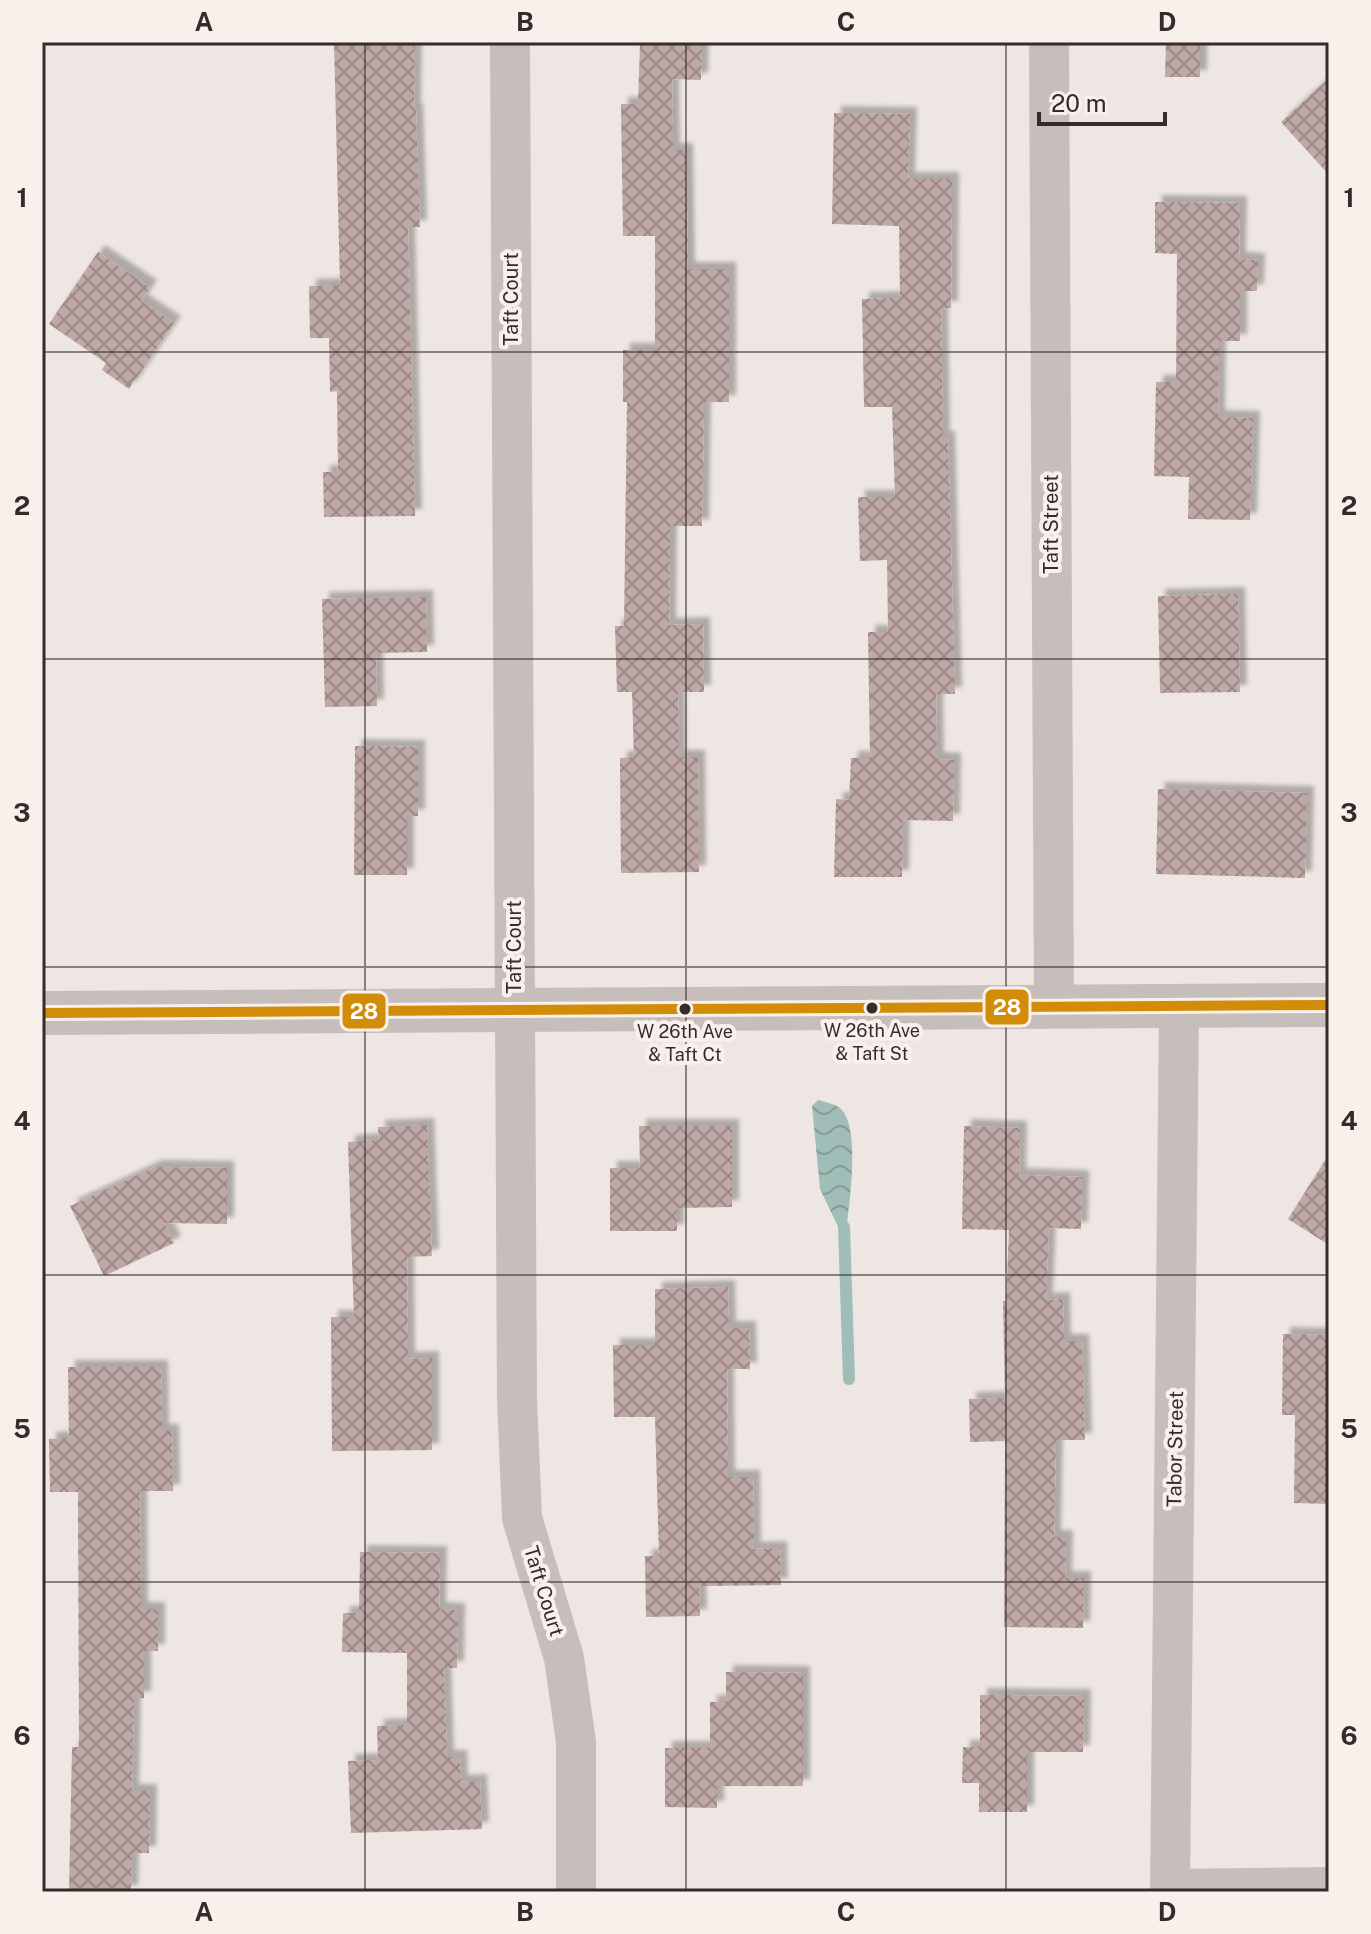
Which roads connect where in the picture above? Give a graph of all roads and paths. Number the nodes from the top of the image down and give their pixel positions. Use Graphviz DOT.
graph roads {
  1 [pos="510,42"];
  2 [pos="1049,42"];
  3 [pos="1329,1005"];
  4 [pos="1054,1006"];
  5 [pos="1179,1006"];
  6 [pos="515,1011"];
  7 [pos="42,1013"];
  8 [pos="1329,1887"];
  9 [pos="1170,1890"];
  10 [pos="576,1892"];
  1 -- 6 [label="street, Taft Court"];
  2 -- 4 [label="street, Taft Street"];
  3 -- 5 [label="street"];
  4 -- 5 [label="street"];
  4 -- 6 [label="street"];
  5 -- 9 [label="street, Tabor Street"];
  6 -- 7 [label="street"];
  6 -- 10 [label="street, Taft Court"];
  8 -- 9 [label="street"];
}
